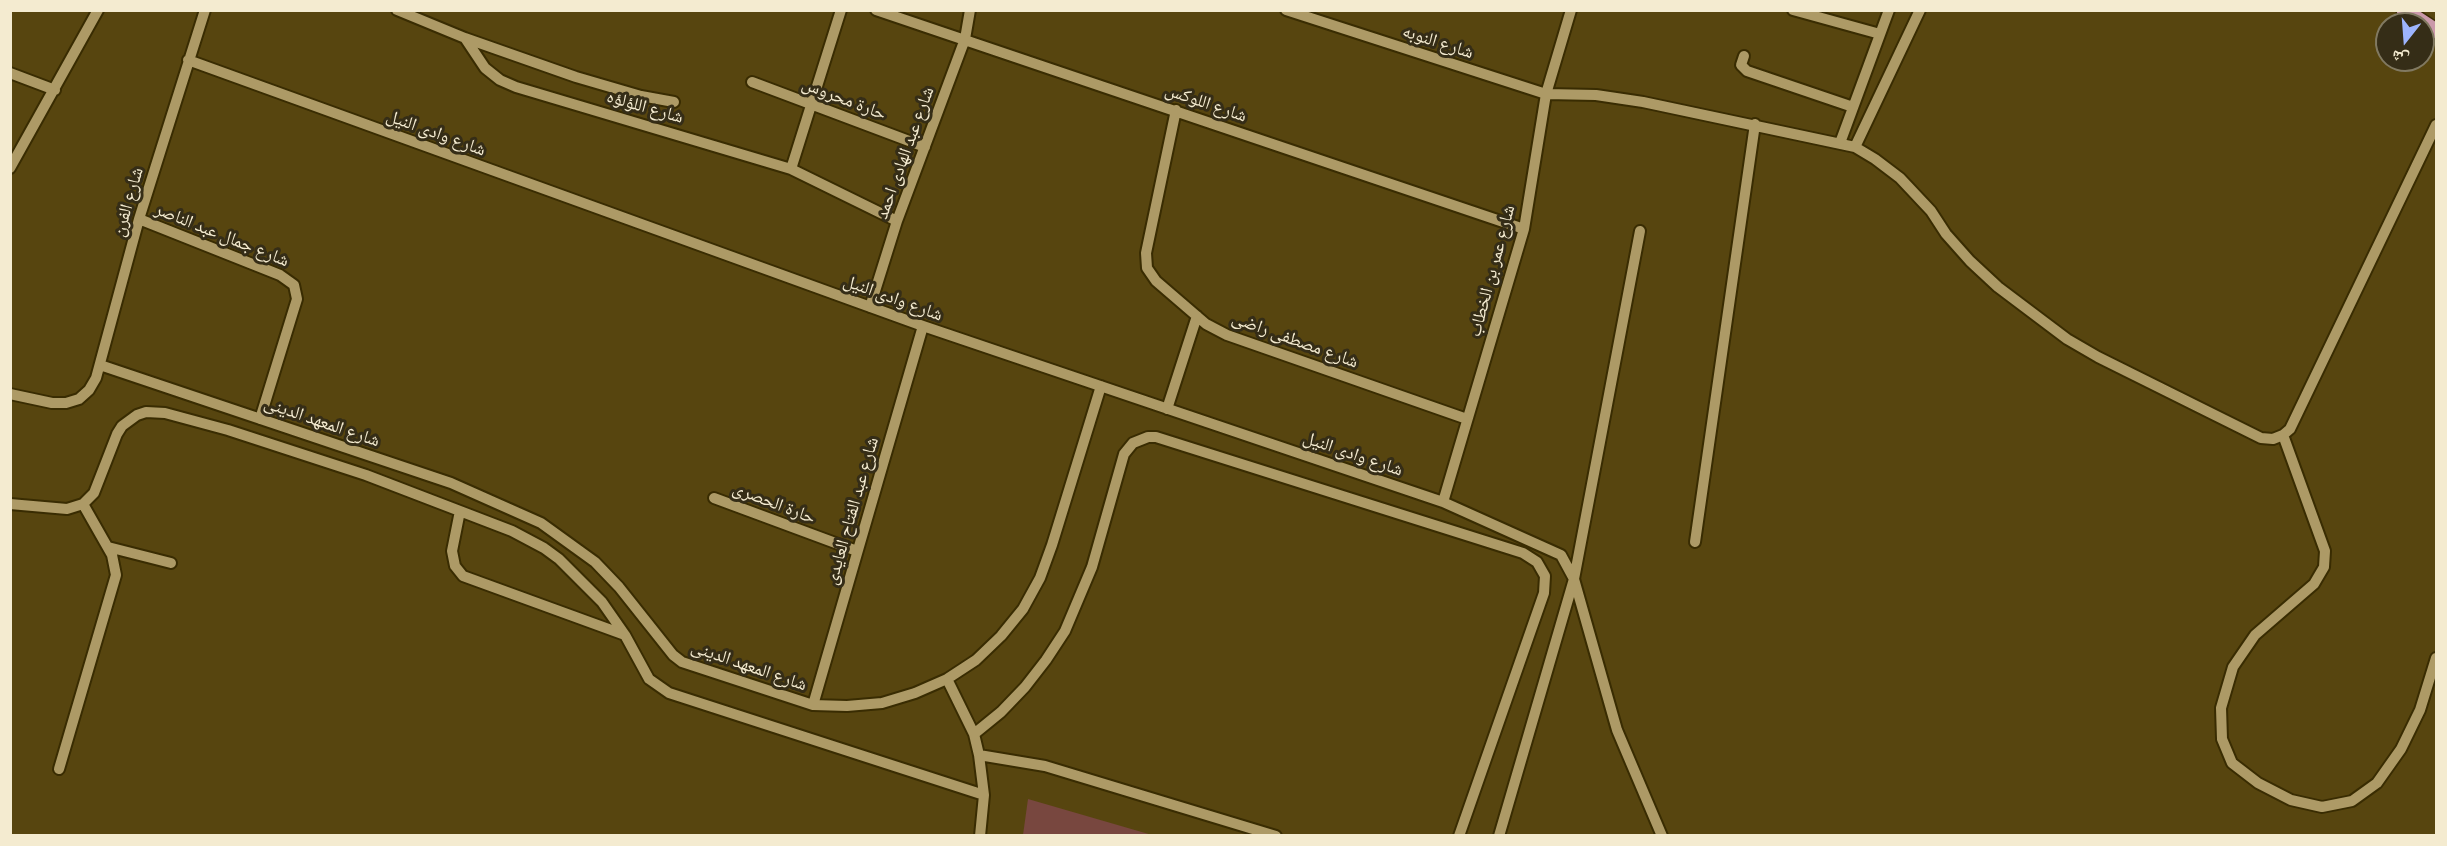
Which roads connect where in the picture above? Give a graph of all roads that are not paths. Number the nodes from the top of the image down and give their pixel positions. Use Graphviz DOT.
graph roads {
  1 [pos="98,10"];
  2 [pos="205,10"];
  3 [pos="397,10"];
  4 [pos="841,10"];
  5 [pos="876,10"];
  6 [pos="970,10"];
  7 [pos="1286,10"];
  8 [pos="1571,10"];
  9 [pos="1793,10"];
  10 [pos="1889,10"];
  11 [pos="1920,10"];
  12 [pos="2404,10"];
  13 [pos="2436,31"];
  14 [pos="1880,34"];
  15 [pos="465,38"];
  16 [pos="965,39"];
  17 [pos="1744,56"];
  18 [pos="188,60"];
  19 [pos="10,73"];
  20 [pos="752,82"];
  21 [pos="55,90"];
  22 [pos="1546,94"];
  23 [pos="674,102"];
  24 [pos="811,104"];
  25 [pos="1853,107"];
  26 [pos="1176,110"];
  27 [pos="1755,124"];
  28 [pos="2436,125"];
  29 [pos="1840,143"];
  30 [pos="925,147"];
  31 [pos="1855,147"];
  32 [pos="12,161"];
  33 [pos="791,169"];
  34 [pos="140,219"];
  35 [pos="897,221"];
  36 [pos="1524,229"];
  37 [pos="1640,231"];
  38 [pos="870,307"];
  39 [pos="1197,316"];
  40 [pos="923,326"];
  41 [pos="100,365"];
  42 [pos="1101,387"];
  43 [pos="10,394"];
  44 [pos="1167,409"];
  45 [pos="260,419"];
  46 [pos="1467,419"];
  47 [pos="2283,435"];
  48 [pos="714,498"];
  49 [pos="1443,502"];
  50 [pos="10,504"];
  51 [pos="82,504"];
  52 [pos="460,511"];
  53 [pos="1695,542"];
  54 [pos="108,548"];
  55 [pos="856,551"];
  56 [pos="171,563"];
  57 [pos="1574,579"];
  58 [pos="625,635"];
  59 [pos="2436,658"];
  60 [pos="947,679"];
  61 [pos="813,705"];
  62 [pos="974,734"];
  63 [pos="980,754"];
  64 [pos="59,770"];
  65 [pos="984,795"];
  66 [pos="980,836"];
  67 [pos="1276,836"];
  68 [pos="1459,836"];
  69 [pos="1498,836"];
  70 [pos="1662,836"];
  1 -- 21 [label="street"];
  2 -- 18 [label="street, شارع الفرن"];
  3 -- 15 [label="street"];
  4 -- 24 [label="street"];
  5 -- 16 [label="street, شارع اللوكس"];
  6 -- 16 [label="street, شارع عبد الهادى احمد"];
  7 -- 22 [label="street, شارع النوبه"];
  8 -- 22 [label="street, شارع عمر بن الخطاب"];
  9 -- 14 [label="street"];
  10 -- 14 [label="street"];
  11 -- 31 [label="street"];
  12 -- 13 [label="main road"];
  14 -- 25 [label="street"];
  15 -- 23 [label="street"];
  15 -- 33 [label="street, شارع اللؤلؤه"];
  16 -- 26 [label="street, شارع اللوكس"];
  16 -- 30 [label="street, شارع عبد الهادى احمد"];
  17 -- 25 [label="street"];
  18 -- 34 [label="street, شارع الفرن"];
  18 -- 38 [label="street, شارع وادى النيل"];
  19 -- 21 [label="street"];
  20 -- 24 [label="street, حارة محروس"];
  21 -- 32 [label="street"];
  22 -- 27 [label="street, شارع النوبه"];
  22 -- 36 [label="street, شارع عمر بن الخطاب"];
  24 -- 30 [label="street, حارة محروس"];
  24 -- 33 [label="street"];
  25 -- 29 [label="street"];
  26 -- 36 [label="street, شارع اللوكس"];
  26 -- 39 [label="street, شارع مصطفى راضى"];
  27 -- 29 [label="street, شارع النوبه"];
  27 -- 53 [label="street"];
  28 -- 47 [label="street"];
  29 -- 31 [label="street, شارع النوبه"];
  30 -- 35 [label="street, شارع عبد الهادى احمد"];
  31 -- 47 [label="street, شارع النوبه"];
  33 -- 35 [label="street, شارع اللؤلؤه"];
  34 -- 41 [label="street, شارع الفرن"];
  34 -- 45 [label="street, شارع جمال عبد الناصر"];
  35 -- 38 [label="street, شارع عبد الهادى احمد"];
  36 -- 46 [label="street, شارع عمر بن الخطاب"];
  37 -- 57 [label="street"];
  38 -- 40 [label="street, شارع وادى النيل"];
  39 -- 44 [label="street"];
  39 -- 46 [label="street, شارع مصطفى راضى"];
  40 -- 42 [label="street, شارع وادى النيل"];
  40 -- 55 [label="street, شارع عبد الفتاح العايدى"];
  41 -- 43 [label="street, شارع الفرن"];
  41 -- 45 [label="street, شارع المعهد الدينى"];
  42 -- 44 [label="street, شارع وادى النيل"];
  42 -- 60 [label="street, شارع المعهد الدينى"];
  44 -- 49 [label="street, شارع وادى النيل"];
  45 -- 61 [label="street, شارع المعهد الدينى"];
  46 -- 49 [label="street, شارع عمر بن الخطاب"];
  47 -- 59 [label="street"];
  48 -- 55 [label="street, حارة الحصرى"];
  49 -- 57 [label="street, شارع وادى النيل"];
  50 -- 51 [label="street"];
  51 -- 52 [label="street"];
  51 -- 54 [label="street"];
  52 -- 58 [label="street"];
  52 -- 58 [label="street"];
  54 -- 56 [label="street"];
  54 -- 64 [label="street"];
  55 -- 61 [label="street, شارع عبد الفتاح العايدى"];
  57 -- 69 [label="street"];
  57 -- 70 [label="street"];
  58 -- 65 [label="street"];
  60 -- 61 [label="street, شارع المعهد الدينى"];
  60 -- 62 [label="street"];
  62 -- 63 [label="street"];
  62 -- 68 [label="street"];
  63 -- 65 [label="street"];
  63 -- 67 [label="street"];
  65 -- 66 [label="street"];
}
